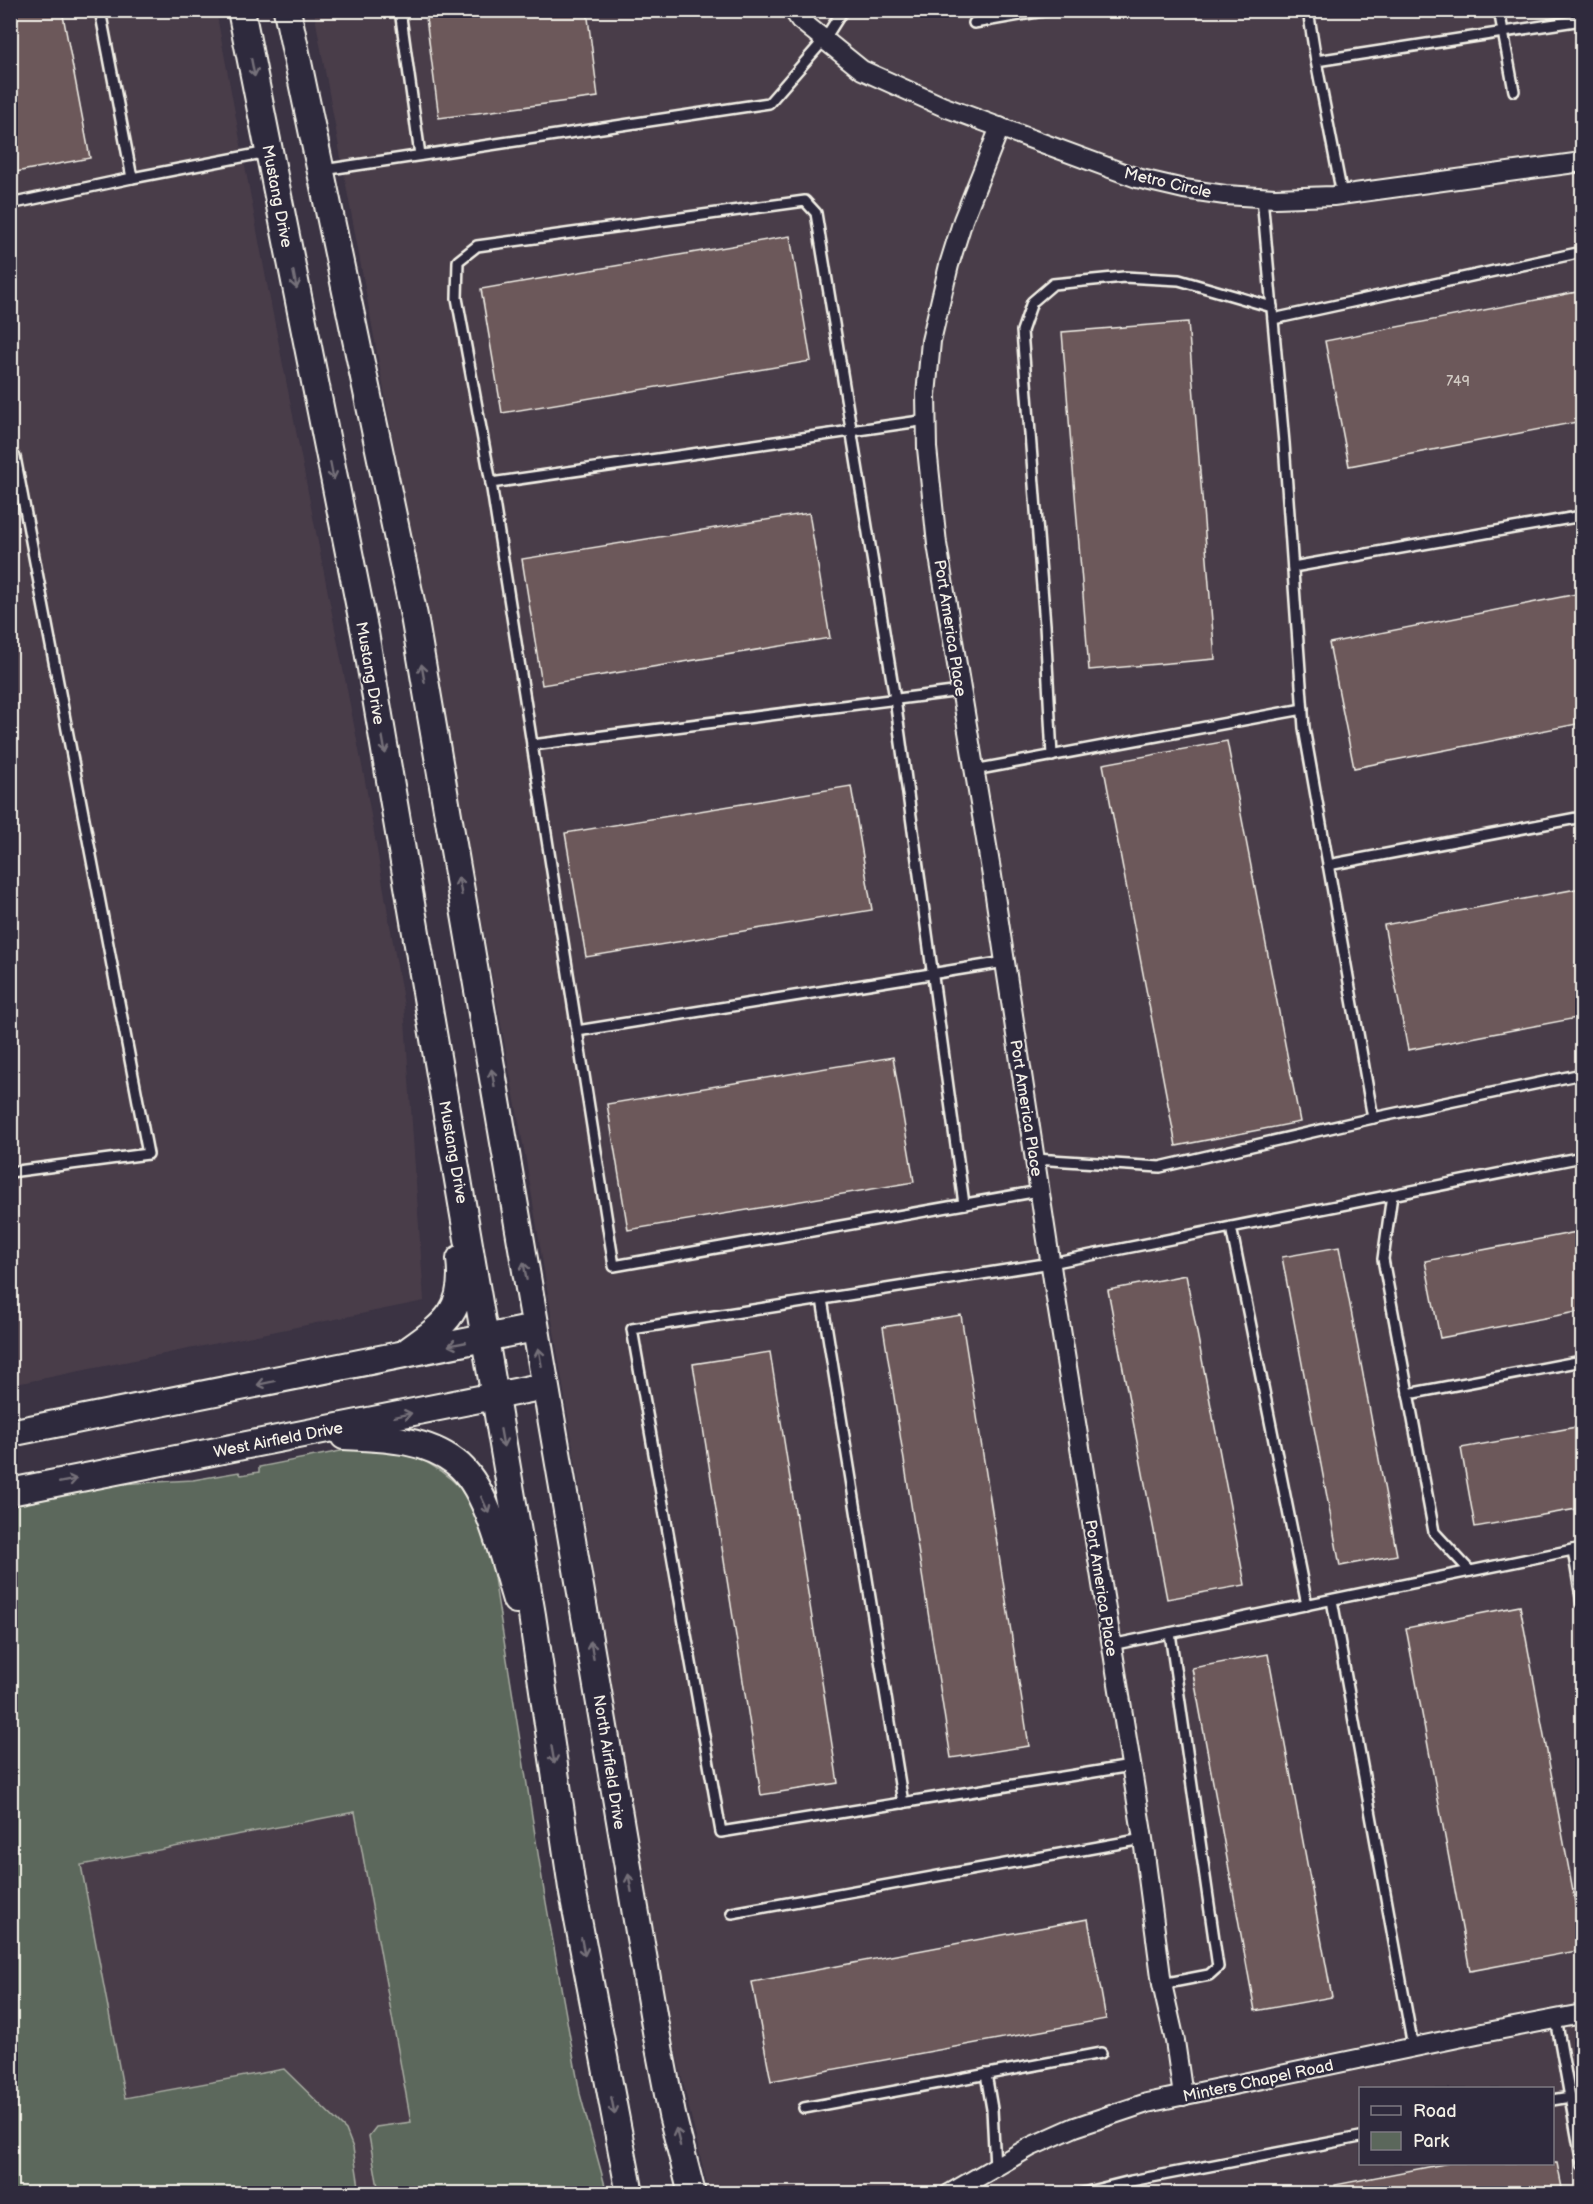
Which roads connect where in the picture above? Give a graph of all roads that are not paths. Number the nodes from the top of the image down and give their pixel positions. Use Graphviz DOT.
graph roads {
  1 [pos="100,10"];
  2 [pos="241,10"];
  3 [pos="287,10"];
  4 [pos="400,10"];
  5 [pos="793,10"];
  6 [pos="843,10"];
  7 [pos="1049,10"];
  8 [pos="1499,10"];
  9 [pos="1310,11"];
  10 [pos="1582,20"];
  11 [pos="974,23"];
  12 [pos="1503,32"];
  13 [pos="824,40"];
  14 [pos="1316,61"];
  15 [pos="1514,91"];
  16 [pos="1000,128"];
  17 [pos="269,151"];
  18 [pos="420,155"];
  19 [pos="1582,162"];
  20 [pos="321,170"];
  21 [pos="132,178"];
  22 [pos="1342,195"];
  23 [pos="1262,197"];
  24 [pos="10,204"];
  25 [pos="1582,252"];
  26 [pos="1272,306"];
  27 [pos="1273,319"];
  28 [pos="927,420"];
  29 [pos="850,430"];
  30 [pos="10,458"];
  31 [pos="491,483"];
  32 [pos="1582,516"];
  33 [pos="1293,567"];
  34 [pos="961,690"];
  35 [pos="895,699"];
  36 [pos="1303,710"];
  37 [pos="532,745"];
  38 [pos="1052,756"];
  39 [pos="974,770"];
  40 [pos="1582,818"];
  41 [pos="1328,865"];
  42 [pos="1005,962"];
  43 [pos="933,973"];
  44 [pos="577,1031"];
  45 [pos="436,1047"];
  46 [pos="1582,1074"];
  47 [pos="1373,1118"];
  48 [pos="1582,1157"];
  49 [pos="1035,1159"];
  50 [pos="10,1172"];
  51 [pos="1039,1191"];
  52 [pos="1392,1195"];
  53 [pos="964,1204"];
  54 [pos="1231,1227"];
  55 [pos="1051,1263"];
  56 [pos="822,1299"];
  57 [pos="535,1328"];
  58 [pos="486,1339"];
  59 [pos="404,1354"];
  60 [pos="1582,1361"];
  61 [pos="545,1386"];
  62 [pos="1408,1394"];
  63 [pos="495,1396"];
  64 [pos="10,1433"];
  65 [pos="308,1433"];
  66 [pos="10,1492"];
  67 [pos="1578,1549"];
  68 [pos="1470,1571"];
  69 [pos="1332,1600"];
  70 [pos="1582,1603"];
  71 [pos="1307,1605"];
  72 [pos="1170,1633"];
  73 [pos="1111,1645"];
  74 [pos="545,1707"];
  75 [pos="1131,1766"];
  76 [pos="903,1803"];
  77 [pos="1143,1839"];
  78 [pos="732,1913"];
  79 [pos="1162,1984"];
  80 [pos="1582,2014"];
  81 [pos="1556,2019"];
  82 [pos="1413,2047"];
  83 [pos="1101,2053"];
  84 [pos="986,2074"];
  85 [pos="1183,2096"];
  86 [pos="1570,2097"];
  87 [pos="1554,2100"];
  88 [pos="804,2108"];
  89 [pos="1359,2137"];
  90 [pos="1582,2164"];
  91 [pos="995,2167"];
  92 [pos="630,2193"];
  93 [pos="692,2193"];
  94 [pos="950,2193"];
  95 [pos="1079,2193"];
  1 -- 21 [label="lane"];
  2 -- 17 [label="main road, Mustang Drive, one-way"];
  3 -- 20 [label="main road"];
  4 -- 18 [label="lane"];
  5 -- 13 [label="street, Metro Circle"];
  6 -- 13 [label="lane"];
  7 -- 11 [label="lane"];
  8 -- 12 [label="lane"];
  9 -- 14 [label="lane"];
  10 -- 12 [label="lane"];
  12 -- 14 [label="lane"];
  12 -- 15 [label="lane"];
  13 -- 16 [label="street, Metro Circle"];
  13 -- 18 [label="lane"];
  14 -- 22 [label="lane"];
  16 -- 23 [label="street, Metro Circle"];
  16 -- 28 [label="street, Port America Place"];
  17 -- 21 [label="lane"];
  17 -- 45 [label="main road, Mustang Drive, one-way"];
  18 -- 20 [label="lane"];
  19 -- 22 [label="street, Metro Circle"];
  57 -- 20 [label="main road, one-way"];
  21 -- 24 [label="lane"];
  22 -- 23 [label="street, Metro Circle"];
  23 -- 26 [label="lane"];
  25 -- 27 [label="lane"];
  26 -- 27 [label="lane"];
  26 -- 38 [label="lane"];
  27 -- 33 [label="lane"];
  28 -- 29 [label="lane"];
  28 -- 34 [label="street, Port America Place"];
  29 -- 31 [label="lane"];
  29 -- 31 [label="lane"];
  29 -- 35 [label="lane"];
  30 -- 50 [label="lane"];
  31 -- 37 [label="lane"];
  32 -- 33 [label="lane"];
  33 -- 36 [label="lane"];
  34 -- 35 [label="lane"];
  34 -- 39 [label="street, Port America Place"];
  35 -- 37 [label="lane"];
  35 -- 43 [label="lane"];
  36 -- 38 [label="lane"];
  36 -- 41 [label="lane"];
  37 -- 44 [label="lane"];
  38 -- 39 [label="lane"];
  39 -- 42 [label="street, Port America Place"];
  40 -- 41 [label="lane"];
  41 -- 47 [label="lane"];
  42 -- 43 [label="lane"];
  42 -- 49 [label="street, Port America Place"];
  43 -- 44 [label="lane"];
  43 -- 53 [label="lane"];
  44 -- 53 [label="lane"];
  45 -- 58 [label="main road, Mustang Drive"];
  45 -- 59 [label="main road"];
  46 -- 47 [label="lane"];
  47 -- 49 [label="lane"];
  48 -- 52 [label="lane"];
  49 -- 51 [label="street, Port America Place"];
  51 -- 53 [label="lane"];
  51 -- 55 [label="street, Port America Place"];
  52 -- 54 [label="lane"];
  52 -- 62 [label="lane"];
  54 -- 55 [label="lane"];
  54 -- 71 [label="lane"];
  55 -- 56 [label="lane"];
  55 -- 73 [label="street, Port America Place"];
  56 -- 76 [label="lane"];
  56 -- 76 [label="lane"];
  57 -- 58 [label="main road"];
  61 -- 57 [label="main road, North Airfield Drive, one-way"];
  58 -- 59 [label="main road, one-way"];
  58 -- 63 [label="main road"];
  59 -- 64 [label="main road, one-way"];
  60 -- 62 [label="lane"];
  61 -- 63 [label="main road, West Airfield Drive"];
  93 -- 61 [label="main road, North Airfield Drive, one-way"];
  62 -- 68 [label="lane"];
  65 -- 63 [label="main road, West Airfield Drive, one-way"];
  63 -- 74 [label="main road, one-way"];
  66 -- 65 [label="main road, West Airfield Drive, one-way"];
  65 -- 74 [label="main road, one-way"];
  67 -- 68 [label="lane"];
  67 -- 70 [label="lane"];
  68 -- 69 [label="lane"];
  69 -- 71 [label="lane"];
  69 -- 82 [label="lane"];
  71 -- 72 [label="lane"];
  72 -- 73 [label="lane"];
  72 -- 79 [label="lane"];
  73 -- 75 [label="street, Port America Place"];
  74 -- 92 [label="main road, one-way"];
  75 -- 76 [label="lane"];
  75 -- 77 [label="street, Port America Place"];
  77 -- 78 [label="lane"];
  77 -- 79 [label="street, Port America Place"];
  79 -- 85 [label="street, Port America Place"];
  80 -- 81 [label="street, Minters Chapel Road"];
  81 -- 82 [label="street, Minters Chapel Road"];
  81 -- 86 [label="lane"];
  82 -- 85 [label="street, Minters Chapel Road"];
  83 -- 84 [label="lane"];
  84 -- 88 [label="lane"];
  84 -- 91 [label="lane"];
  85 -- 91 [label="street, Minters Chapel Road"];
  86 -- 87 [label="lane"];
  86 -- 90 [label="lane"];
  89 -- 95 [label="lane"];
  91 -- 94 [label="street, Minters Chapel Road"];
}
